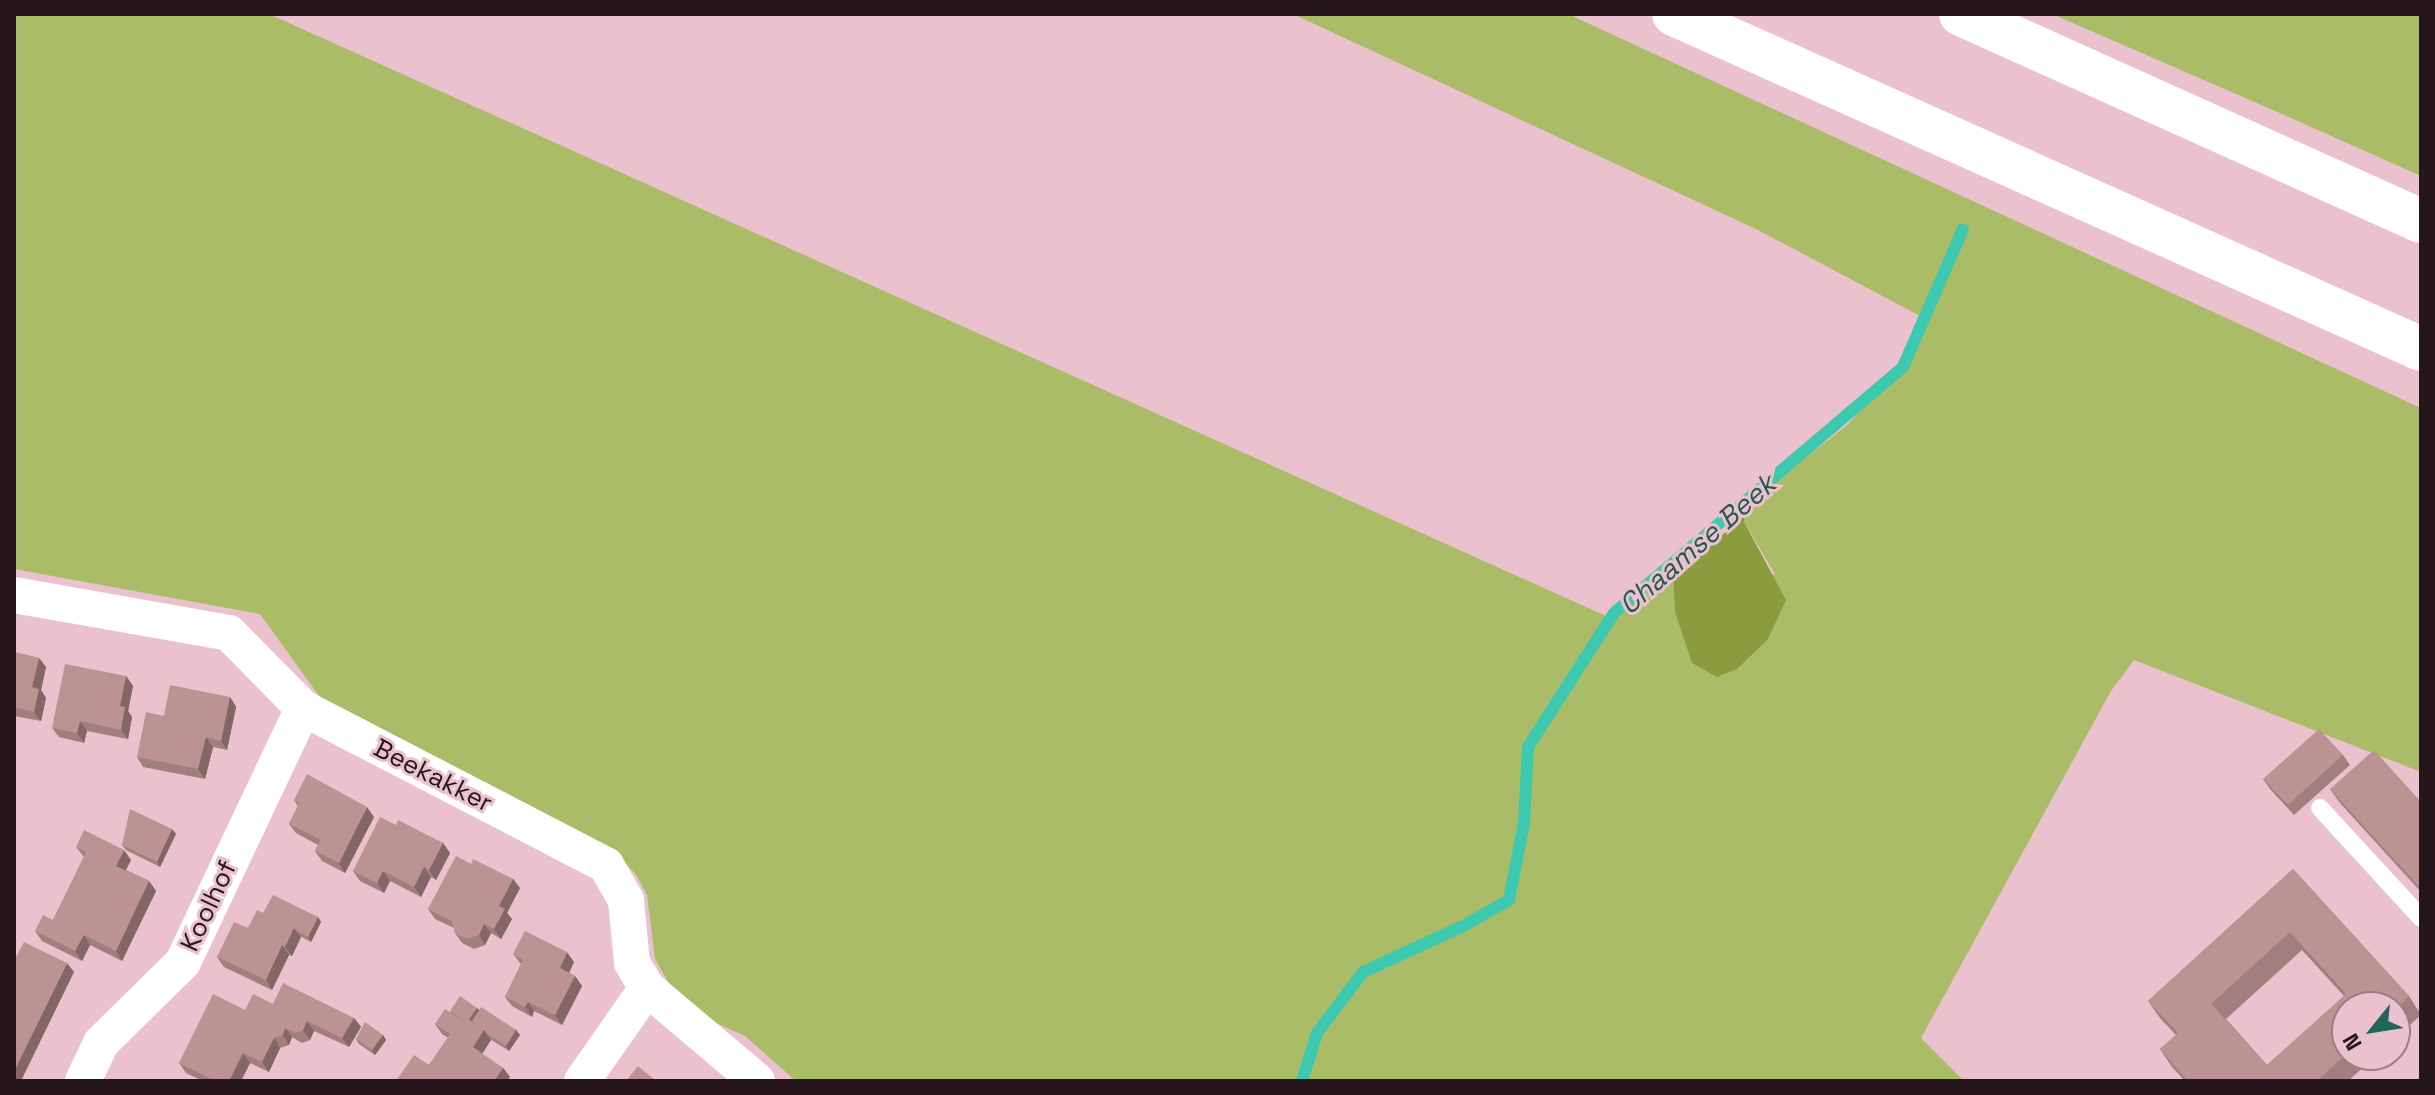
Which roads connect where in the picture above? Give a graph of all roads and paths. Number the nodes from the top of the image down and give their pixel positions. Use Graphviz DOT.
graph roads {
  1 [pos="1674,14"];
  2 [pos="1961,14"];
  3 [pos="2421,221"];
  4 [pos="2421,349"];
  5 [pos="14,595"];
  6 [pos="303,708"];
  7 [pos="2320,808"];
  8 [pos="2421,918"];
  9 [pos="647,988"];
  10 [pos="83,1081"];
  11 [pos="582,1081"];
  12 [pos="757,1081"];
  1 -- 4 [label="highway"];
  2 -- 3 [label="highway"];
  5 -- 6 [label="street, Beekakker"];
  6 -- 9 [label="street, Beekakker"];
  6 -- 10 [label="street, Koolhof"];
  7 -- 8 [label="lane"];
  9 -- 11 [label="street"];
  9 -- 12 [label="street, Beekakker"];
}
